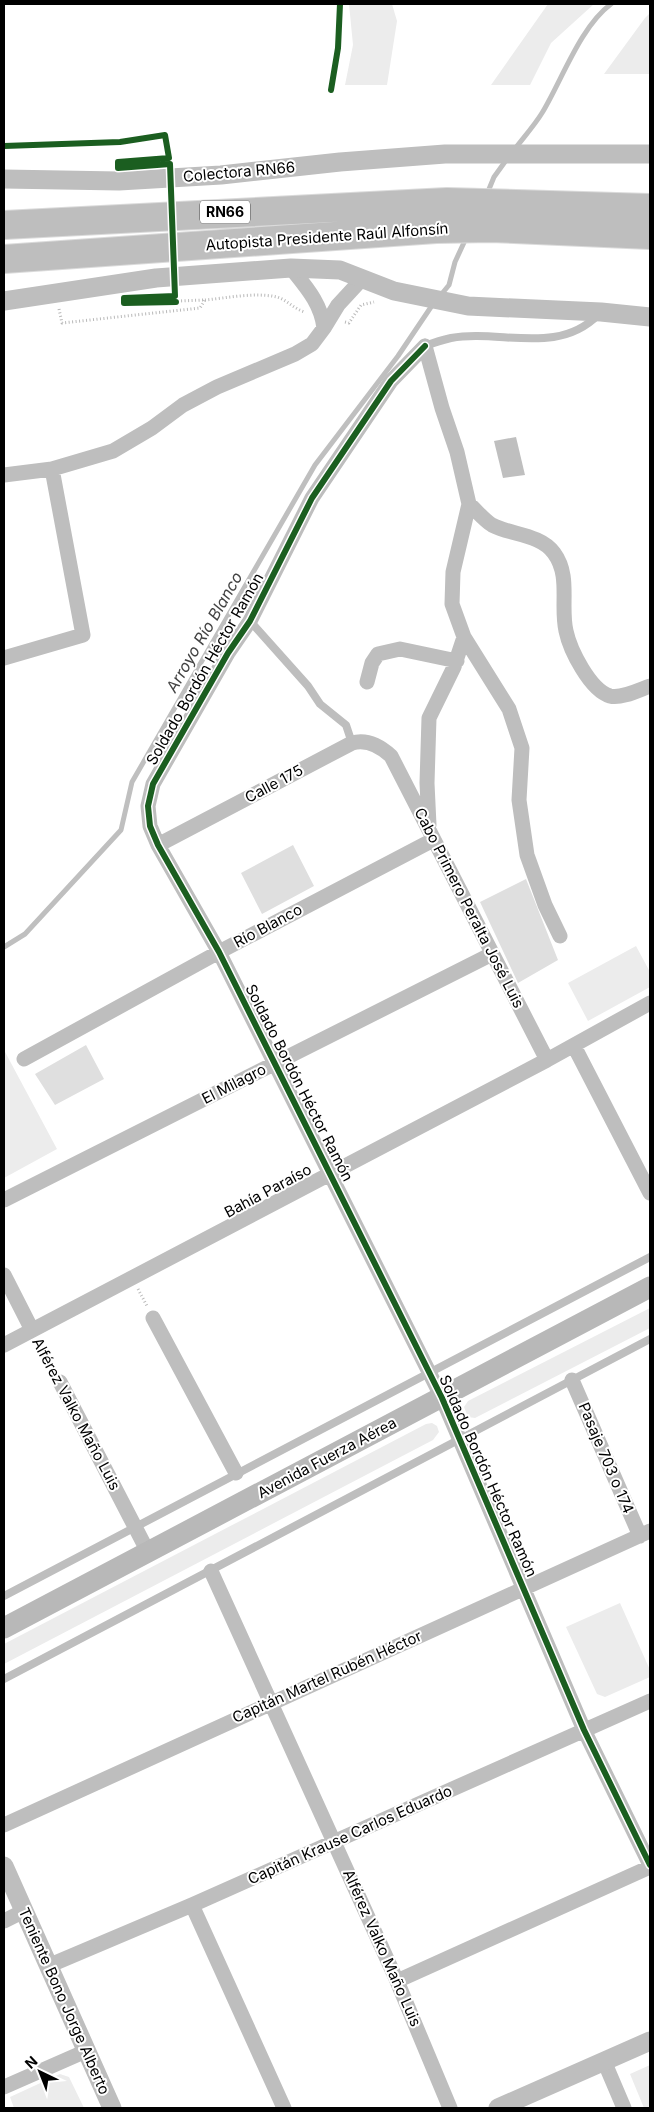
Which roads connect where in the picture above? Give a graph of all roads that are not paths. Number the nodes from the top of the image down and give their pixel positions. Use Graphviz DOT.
graph roads {
  1 [pos="650,154"];
  2 [pos="4,180"];
  3 [pos="650,208"];
  4 [pos="4,225"];
  5 [pos="492,225"];
  6 [pos="650,235"];
  7 [pos="650,253"];
  8 [pos="4,259"];
  9 [pos="291,268"];
  10 [pos="362,278"];
  11 [pos="4,301"];
  12 [pos="601,312"];
  13 [pos="650,317"];
  14 [pos="324,328"];
  15 [pos="425,346"];
  16 [pos="52,469"];
  17 [pos="4,475"];
  18 [pos="469,504"];
  19 [pos="250,621"];
  20 [pos="464,637"];
  21 [pos="4,658"];
  22 [pos="457,661"];
  23 [pos="367,682"];
  24 [pos="650,686"];
  25 [pos="352,742"];
  26 [pos="431,836"];
  27 [pos="158,845"];
  28 [pos="560,936"];
  29 [pos="219,952"];
  30 [pos="492,954"];
  31 [pos="650,1003"];
  32 [pos="574,1046"];
  33 [pos="24,1059"];
  34 [pos="547,1060"];
  35 [pos="275,1063"];
  36 [pos="330,1173"];
  37 [pos="650,1192"];
  38 [pos="4,1200"];
  39 [pos="650,1257"];
  40 [pos="4,1275"];
  41 [pos="650,1287"];
  42 [pos="153,1318"];
  43 [pos="32,1330"];
  44 [pos="650,1339"];
  45 [pos="4,1345"];
  46 [pos="430,1374"];
  47 [pos="572,1380"];
  48 [pos="60,1382"];
  49 [pos="442,1398"];
  50 [pos="460,1438"];
  51 [pos="236,1473"];
  52 [pos="136,1528"];
  53 [pos="645,1534"];
  54 [pos="148,1552"];
  55 [pos="211,1571"];
  56 [pos="523,1588"];
  57 [pos="4,1596"];
  58 [pos="4,1628"];
  59 [pos="4,1680"];
  60 [pos="650,1701"];
  61 [pos="270,1702"];
  62 [pos="584,1730"];
  63 [pos="4,1826"];
  64 [pos="335,1842"];
  65 [pos="4,1866"];
  66 [pos="650,1866"];
  67 [pos="192,1905"];
  68 [pos="24,1911"];
  69 [pos="4,1921"];
  70 [pos="48,1966"];
  71 [pos="397,1981"];
  72 [pos="650,2041"];
  73 [pos="86,2051"];
  74 [pos="604,2061"];
  75 [pos="4,2087"];
  76 [pos="112,2108"];
  77 [pos="284,2108"];
  78 [pos="450,2108"];
  79 [pos="498,2108"];
  80 [pos="624,2108"];
  1 -- 2 [label="street, Colectora RN66"];
  3 -- 5 [label="highway, Autopista Presidente Raúl Alfonsín / RN66"];
  4 -- 5 [label="highway, Autopista Presidente Raúl Alfonsín / RN66"];
  5 -- 6 [label="highway, Autopista Presidente Raúl Alfonsín / RN66"];
  5 -- 7 [label="highway"];
  5 -- 8 [label="highway, Autopista Presidente Raúl Alfonsín / RN66"];
  9 -- 10 [label="street"];
  9 -- 11 [label="street"];
  9 -- 14 [label="street"];
  10 -- 12 [label="street"];
  10 -- 14 [label="street"];
  12 -- 13 [label="street"];
  12 -- 15 [label="lane"];
  14 -- 16 [label="street"];
  15 -- 18 [label="street"];
  15 -- 19 [label="street, Soldado Bordón Héctor Ramón"];
  16 -- 17 [label="street"];
  16 -- 21 [label="street"];
  18 -- 20 [label="street"];
  18 -- 24 [label="street"];
  19 -- 25 [label="lane"];
  19 -- 27 [label="street, Soldado Bordón Héctor Ramón"];
  20 -- 22 [label="street"];
  20 -- 28 [label="street"];
  22 -- 23 [label="street"];
  22 -- 26 [label="street"];
  25 -- 26 [label="street, Cabo Primero Peralta José Luis"];
  25 -- 27 [label="street, Calle 175"];
  26 -- 29 [label="street, Río Blanco"];
  26 -- 30 [label="street, Cabo Primero Peralta José Luis"];
  27 -- 29 [label="street, Soldado Bordón Héctor Ramón"];
  29 -- 33 [label="street, Río Blanco"];
  29 -- 35 [label="street, Soldado Bordón Héctor Ramón"];
  30 -- 34 [label="street, Cabo Primero Peralta José Luis"];
  30 -- 35 [label="street, El Milagro"];
  31 -- 32 [label="street, Bahía Paraíso"];
  32 -- 34 [label="street, Bahía Paraíso"];
  32 -- 37 [label="street"];
  34 -- 36 [label="street, Bahía Paraíso"];
  35 -- 36 [label="street, Soldado Bordón Héctor Ramón"];
  35 -- 38 [label="street, El Milagro"];
  36 -- 43 [label="street, Bahía Paraíso"];
  36 -- 46 [label="street, Soldado Bordón Héctor Ramón"];
  39 -- 46 [label="lane"];
  40 -- 43 [label="street, Alférez Valko Maño Luis"];
  41 -- 49 [label="main road, Avenida Fuerza Aérea"];
  42 -- 51 [label="street"];
  43 -- 45 [label="street, Bahía Paraíso"];
  44 -- 47 [label="lane"];
  46 -- 49 [label="street, Soldado Bordón Héctor Ramón"];
  46 -- 51 [label="lane"];
  47 -- 50 [label="lane"];
  47 -- 53 [label="street, Pasaje 703 o 174"];
  48 -- 52 [label="street, Alférez Valko Maño Luis"];
  49 -- 50 [label="street, Soldado Bordón Héctor Ramón"];
  49 -- 54 [label="main road, Avenida Fuerza Aérea"];
  50 -- 55 [label="lane"];
  50 -- 56 [label="street, Soldado Bordón Héctor Ramón"];
  51 -- 52 [label="lane"];
  52 -- 54 [label="street, Alférez Valko Maño Luis"];
  52 -- 57 [label="lane"];
  53 -- 56 [label="street, Capitán Martel Rubén Héctor"];
  54 -- 58 [label="main road, Avenida Fuerza Aérea"];
  55 -- 59 [label="lane"];
  55 -- 61 [label="street, Alférez Valko Maño Luis"];
  56 -- 61 [label="street, Capitán Martel Rubén Héctor"];
  56 -- 62 [label="street, Soldado Bordón Héctor Ramón"];
  60 -- 62 [label="street, Capitán Krause Carlos Eduardo"];
  61 -- 63 [label="street, Capitán Martel Rubén Héctor"];
  61 -- 64 [label="street, Alférez Valko Maño Luis"];
  62 -- 64 [label="street, Capitán Krause Carlos Eduardo"];
  62 -- 66 [label="street, Soldado Bordón Héctor Ramón"];
  64 -- 67 [label="street, Capitán Krause Carlos Eduardo"];
  64 -- 71 [label="street, Alférez Valko Maño Luis"];
  65 -- 68 [label="street, Teniente Bono Jorge Alberto"];
  66 -- 71 [label="street"];
  67 -- 70 [label="street, Capitán Krause Carlos Eduardo"];
  67 -- 77 [label="street"];
  68 -- 69 [label="street"];
  68 -- 70 [label="street, Teniente Bono Jorge Alberto"];
  70 -- 73 [label="street, Teniente Bono Jorge Alberto"];
  71 -- 78 [label="street, Alférez Valko Maño Luis"];
  72 -- 74 [label="street"];
  73 -- 75 [label="street"];
  73 -- 76 [label="street, Teniente Bono Jorge Alberto"];
  74 -- 79 [label="street"];
  74 -- 80 [label="street"];
}
